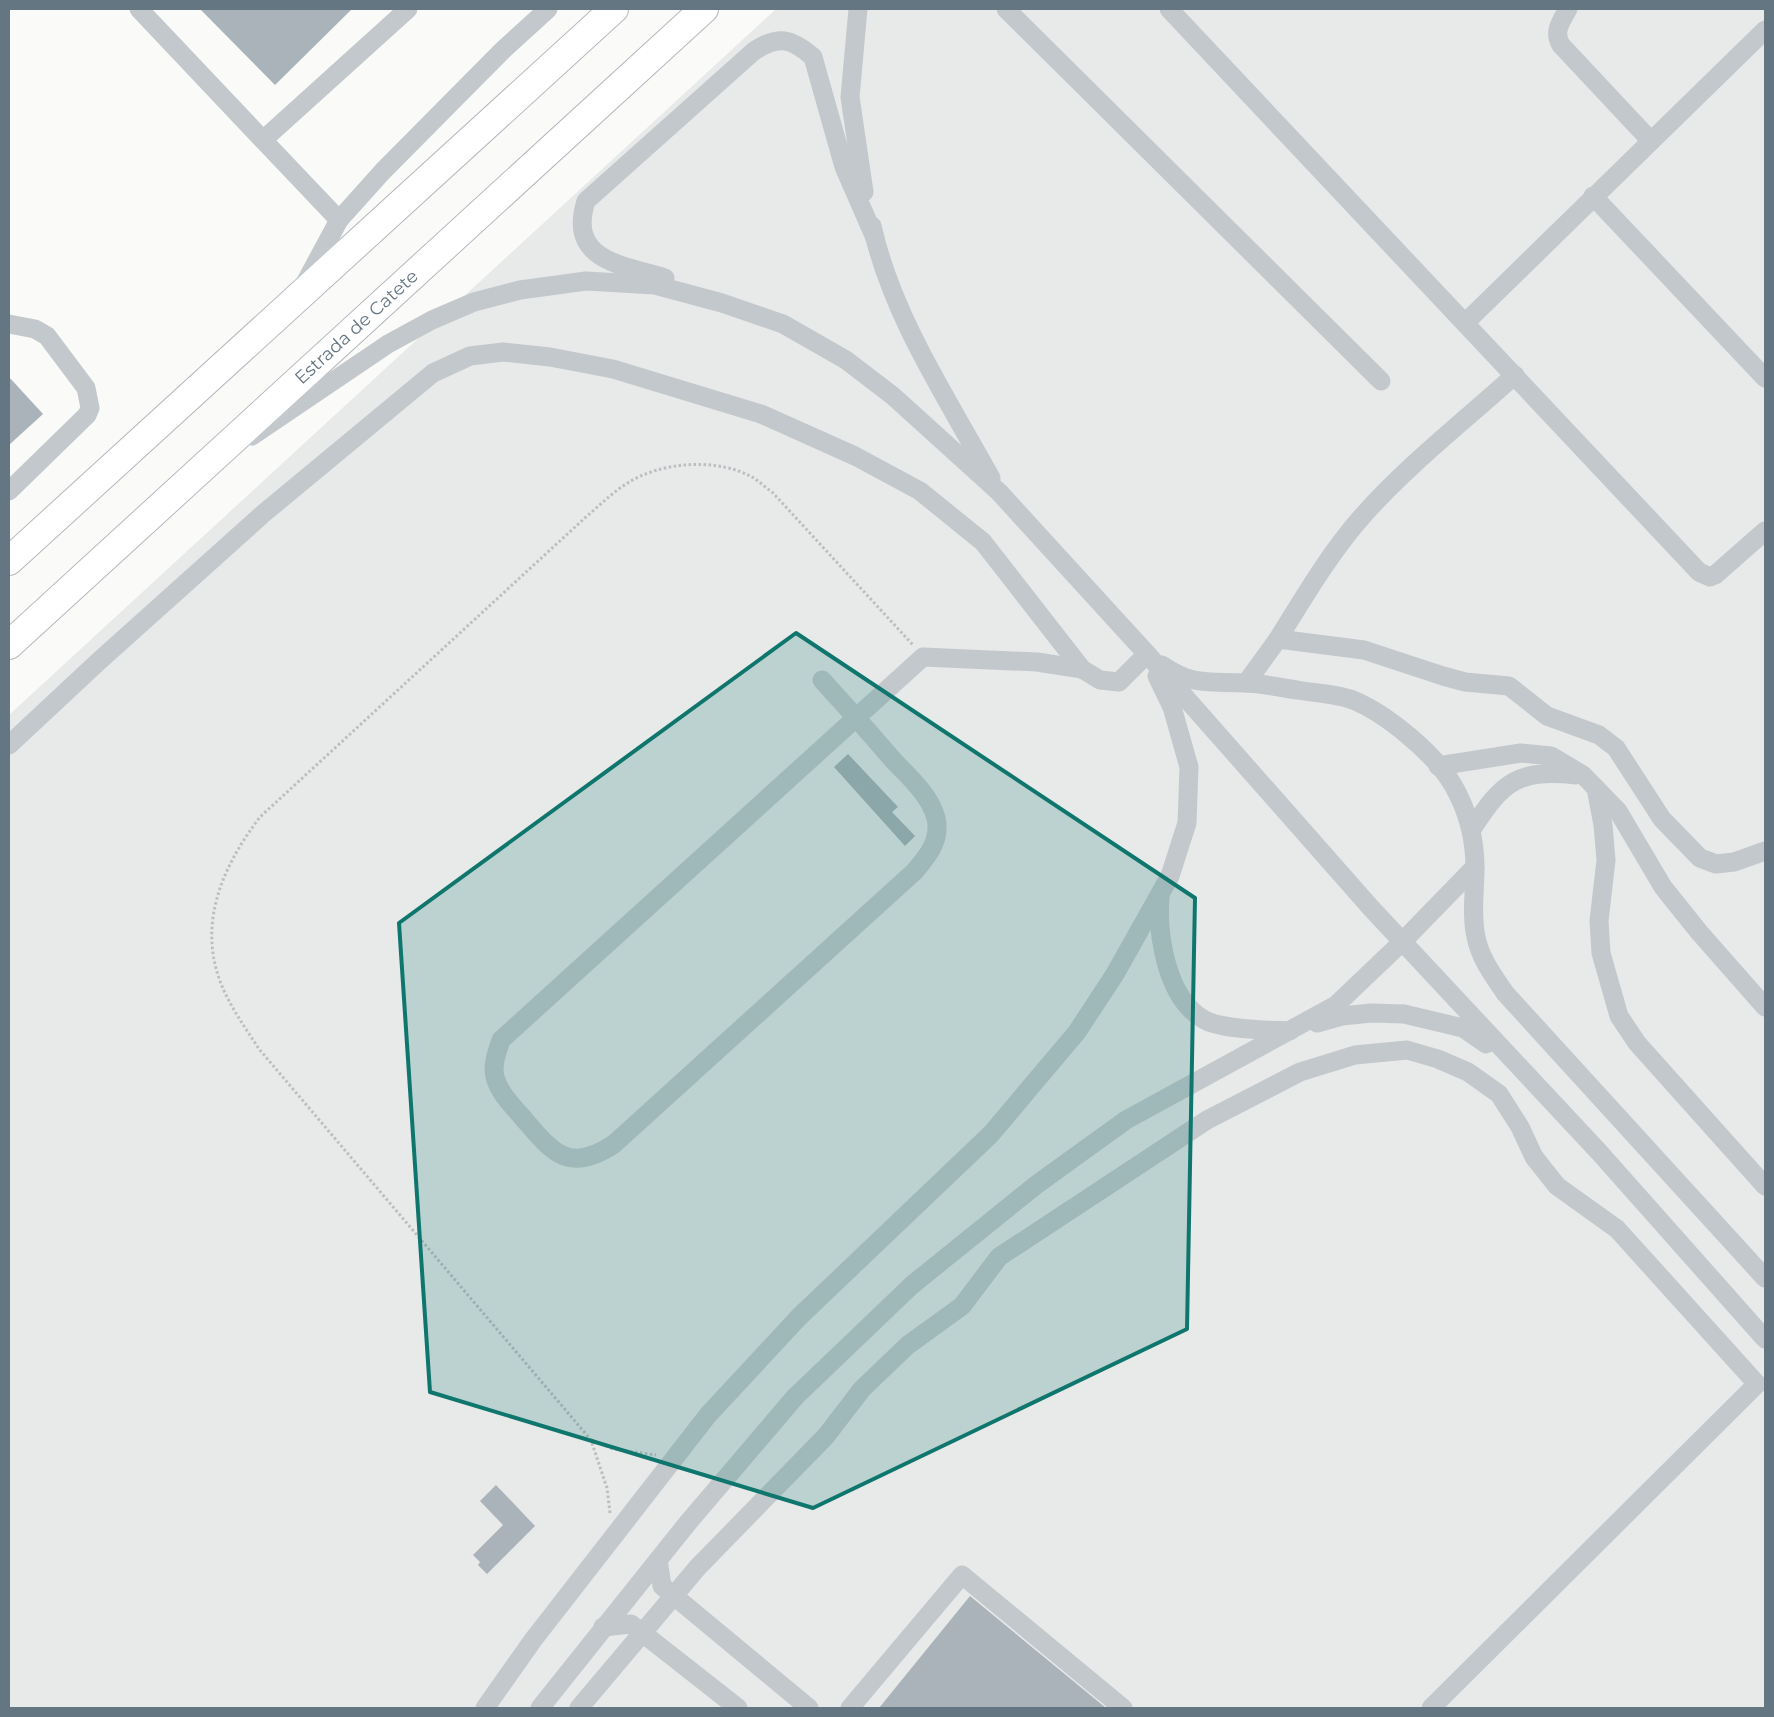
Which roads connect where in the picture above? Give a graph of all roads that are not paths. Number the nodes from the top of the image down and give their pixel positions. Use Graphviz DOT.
graph roads {
  1 [pos="139,9"];
  2 [pos="408,9"];
  3 [pos="548,9"];
  4 [pos="614,9"];
  5 [pos="704,9"];
  6 [pos="858,9"];
  7 [pos="1006,9"];
  8 [pos="1169,9"];
  9 [pos="1568,9"];
  10 [pos="1765,30"];
  11 [pos="263,140"];
  12 [pos="1650,140"];
  13 [pos="1593,196"];
  14 [pos="340,220"];
  15 [pos="875,238"];
  16 [pos="294,302"];
  17 [pos="1466,322"];
  18 [pos="9,324"];
  19 [pos="783,324"];
  20 [pos="1515,374"];
  21 [pos="1765,378"];
  22 [pos="1381,381"];
  23 [pos="183,484"];
  24 [pos="9,491"];
  25 [pos="999,492"];
  26 [pos="1765,531"];
  27 [pos="9,561"];
  28 [pos="1278,639"];
  29 [pos="9,645"];
  30 [pos="1147,654"];
  31 [pos="1082,669"];
  32 [pos="822,680"];
  33 [pos="1246,683"];
  34 [pos="856,717"];
  35 [pos="9,746"];
  36 [pos="1438,766"];
  37 [pos="1589,782"];
  38 [pos="1472,829"];
  39 [pos="1765,851"];
  40 [pos="1475,866"];
  41 [pos="1161,892"];
  42 [pos="1402,942"];
  43 [pos="1765,1006"];
  44 [pos="1290,1031"];
  45 [pos="1515,1064"];
  46 [pos="1765,1186"];
  47 [pos="1765,1278"];
  48 [pos="1765,1339"];
  49 [pos="658,1560"];
  50 [pos="673,1596"];
  51 [pos="603,1627"];
  52 [pos="643,1632"];
  53 [pos="485,1708"];
  54 [pos="540,1708"];
  55 [pos="579,1708"];
  56 [pos="738,1708"];
  57 [pos="809,1708"];
  58 [pos="850,1708"];
  59 [pos="1123,1708"];
  60 [pos="1432,1708"];
  1 -- 11 [label="street"];
  2 -- 11 [label="street"];
  3 -- 14 [label="street"];
  4 -- 16 [label="highway"];
  5 -- 23 [label="highway, Estrada de Catete"];
  6 -- 15 [label="street"];
  7 -- 22 [label="street"];
  8 -- 17 [label="street"];
  9 -- 12 [label="street"];
  10 -- 12 [label="street"];
  11 -- 14 [label="street"];
  12 -- 13 [label="street"];
  13 -- 17 [label="street"];
  13 -- 21 [label="street"];
  14 -- 16 [label="street"];
  15 -- 19 [label="street"];
  15 -- 25 [label="street"];
  16 -- 27 [label="highway"];
  17 -- 20 [label="street"];
  18 -- 24 [label="street"];
  19 -- 23 [label="street"];
  19 -- 25 [label="street"];
  20 -- 26 [label="street"];
  20 -- 28 [label="street"];
  23 -- 29 [label="highway, Estrada de Catete"];
  25 -- 30 [label="street"];
  28 -- 33 [label="street"];
  28 -- 39 [label="street"];
  30 -- 31 [label="street"];
  30 -- 33 [label="street"];
  30 -- 41 [label="street"];
  30 -- 42 [label="street"];
  31 -- 34 [label="street"];
  31 -- 35 [label="street"];
  32 -- 34 [label="street"];
  33 -- 36 [label="street"];
  34 -- 34 [label="street"];
  36 -- 37 [label="street"];
  36 -- 38 [label="street"];
  37 -- 38 [label="street"];
  37 -- 43 [label="street"];
  37 -- 46 [label="street"];
  38 -- 40 [label="street"];
  40 -- 42 [label="street"];
  40 -- 47 [label="street"];
  41 -- 44 [label="street"];
  41 -- 53 [label="street"];
  42 -- 44 [label="street"];
  42 -- 45 [label="street"];
  44 -- 45 [label="street"];
  44 -- 49 [label="street"];
  45 -- 48 [label="street"];
  49 -- 50 [label="street"];
  49 -- 51 [label="street"];
  50 -- 52 [label="street"];
  50 -- 57 [label="street"];
  50 -- 60 [label="street"];
  51 -- 52 [label="street"];
  51 -- 54 [label="street"];
  52 -- 55 [label="street"];
  52 -- 56 [label="street"];
  58 -- 59 [label="street"];
}
